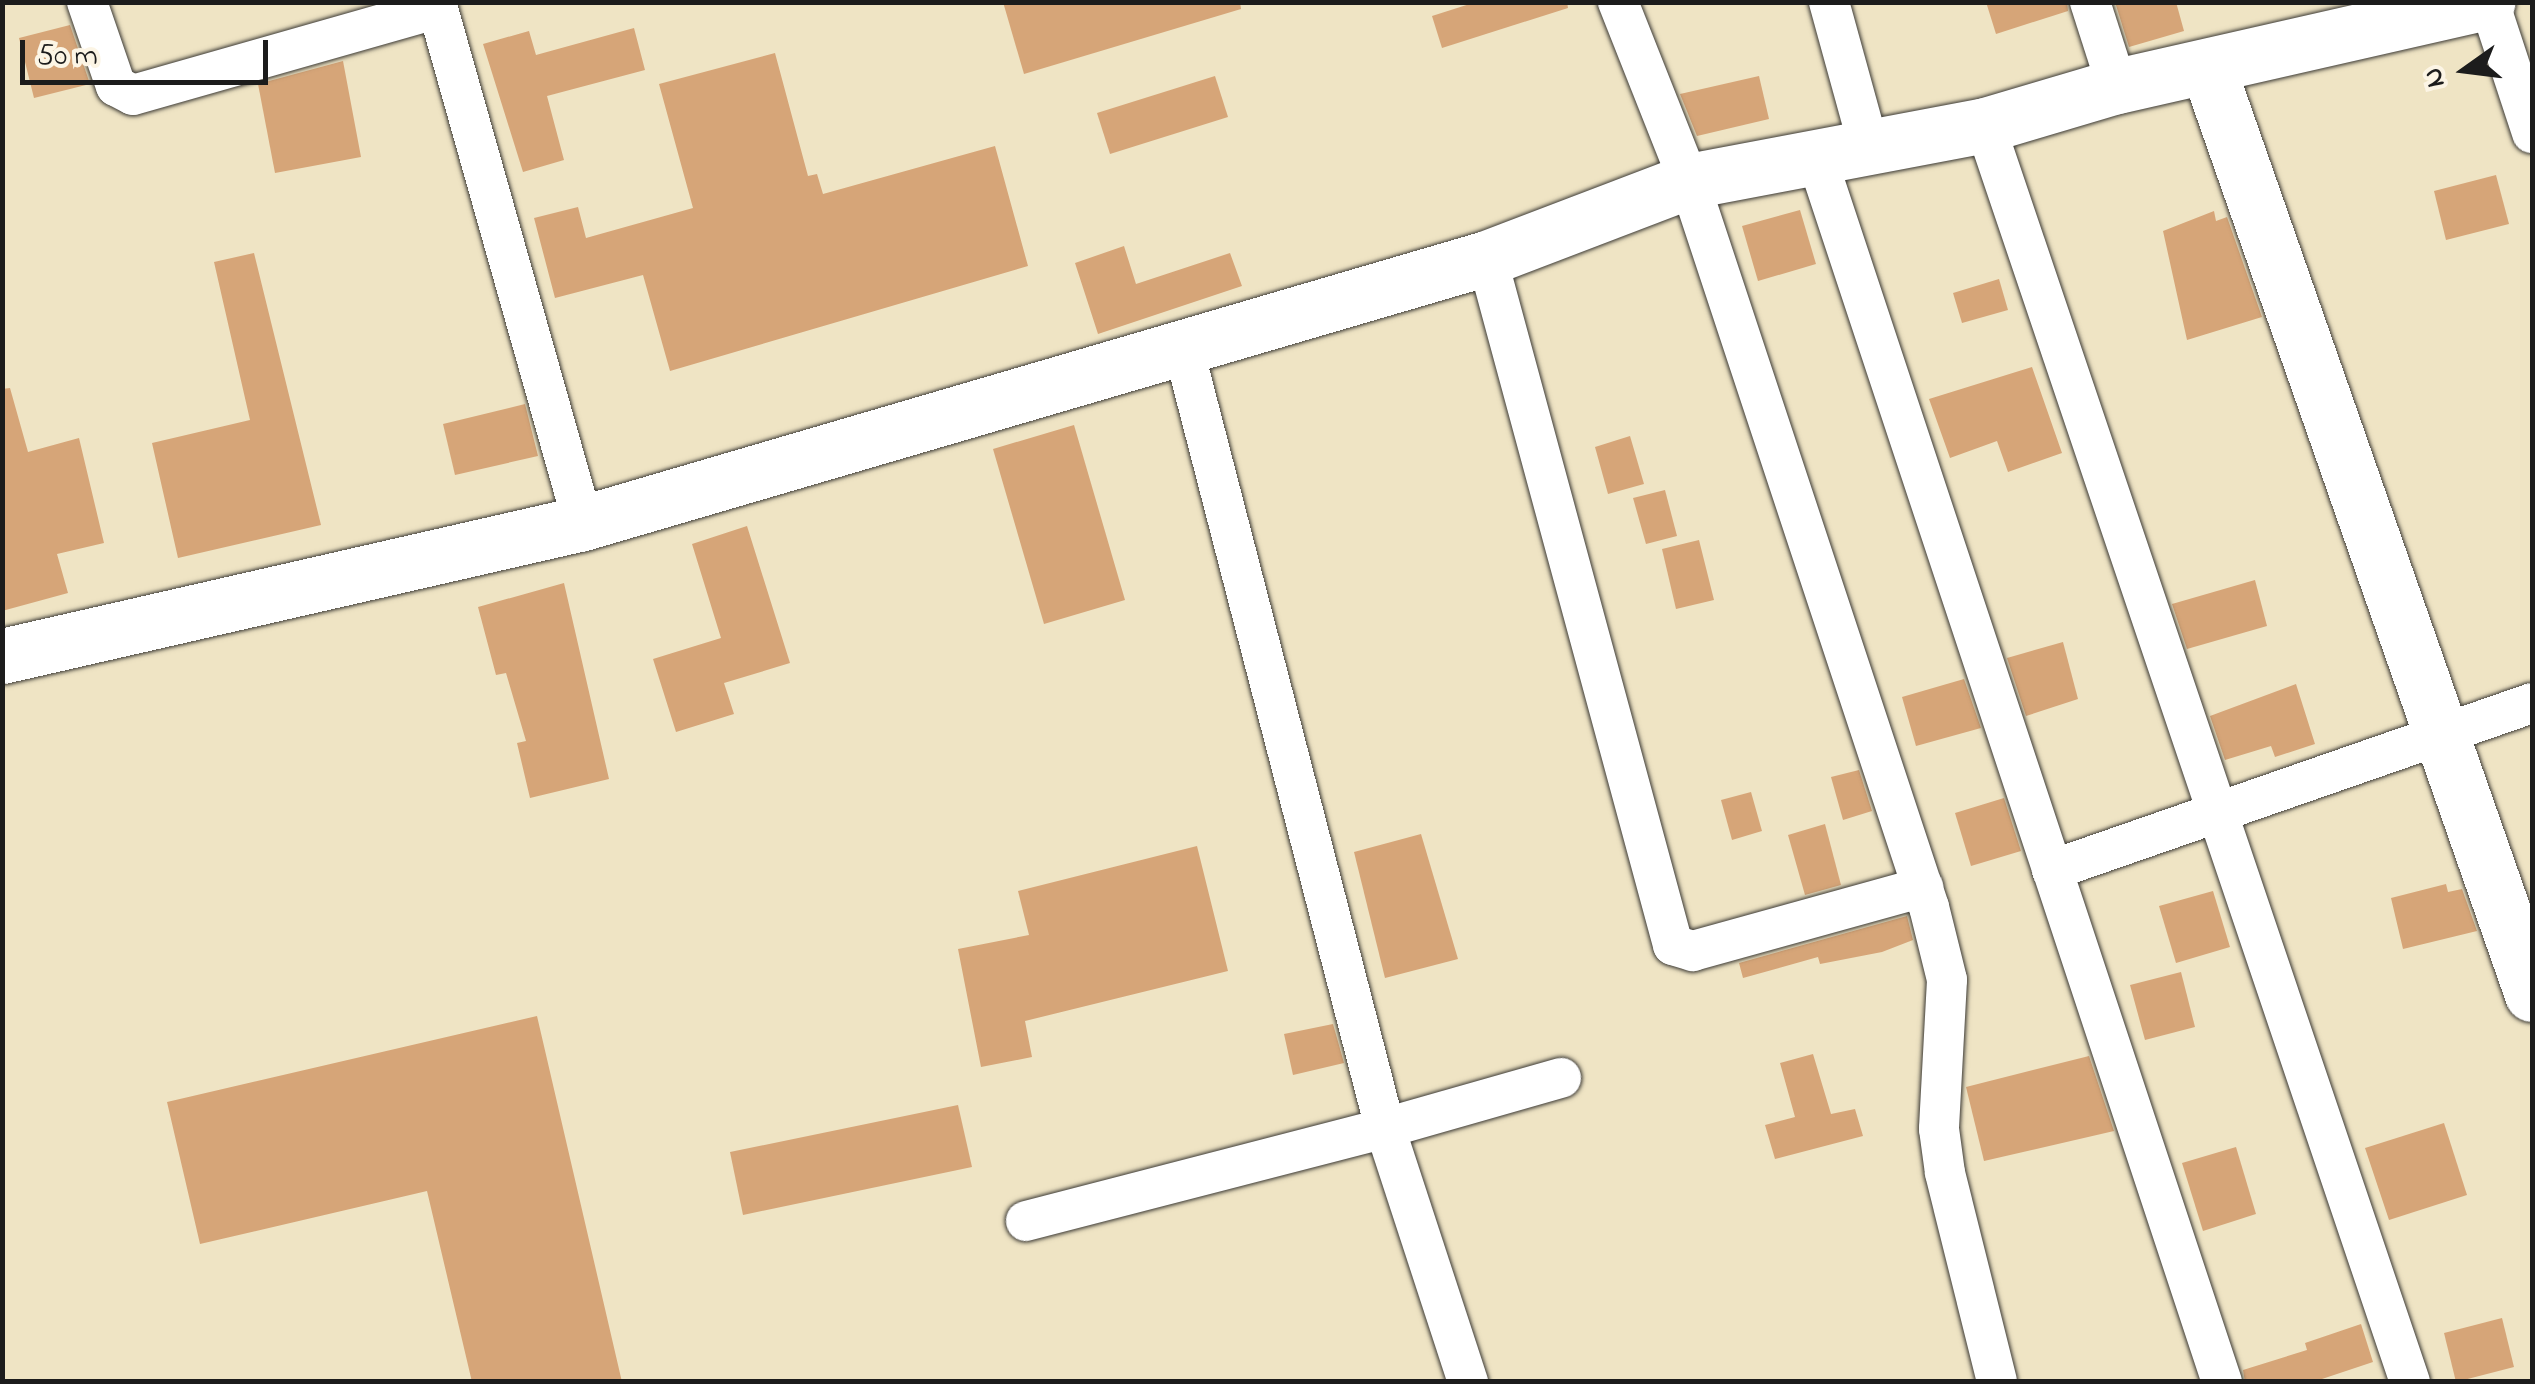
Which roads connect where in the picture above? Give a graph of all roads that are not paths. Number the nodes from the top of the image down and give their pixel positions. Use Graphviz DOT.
graph roads {
  1 [pos="88,2"];
  2 [pos="1618,2"];
  3 [pos="1828,2"];
  4 [pos="2090,2"];
  5 [pos="2489,2"];
  6 [pos="437,5"];
  7 [pos="2208,68"];
  8 [pos="2117,86"];
  9 [pos="1985,125"];
  10 [pos="2532,133"];
  11 [pos="1868,144"];
  12 [pos="1815,153"];
  13 [pos="1690,180"];
  14 [pos="1487,258"];
  15 [pos="1183,347"];
  16 [pos="583,523"];
  17 [pos="2,656"];
  18 [pos="2532,703"];
  19 [pos="2439,734"];
  20 [pos="2217,810"];
  21 [pos="2052,870"];
  22 [pos="1923,887"];
  23 [pos="2532,994"];
  24 [pos="1560,1078"];
  25 [pos="1385,1128"];
  26 [pos="1026,1221"];
  27 [pos="1468,1382"];
  28 [pos="1998,1382"];
  29 [pos="2222,1382"];
  30 [pos="2410,1382"];
  1 -- 6 [label="street"];
  2 -- 13 [label="street"];
  3 -- 11 [label="street"];
  4 -- 8 [label="street"];
  5 -- 7 [label="street"];
  5 -- 10 [label="street"];
  6 -- 16 [label="street"];
  7 -- 8 [label="street"];
  7 -- 19 [label="street"];
  8 -- 9 [label="street"];
  9 -- 11 [label="street"];
  9 -- 20 [label="street"];
  11 -- 12 [label="street"];
  12 -- 13 [label="street"];
  12 -- 21 [label="street"];
  13 -- 14 [label="street"];
  13 -- 22 [label="street"];
  14 -- 15 [label="street"];
  14 -- 22 [label="street"];
  15 -- 16 [label="street"];
  15 -- 25 [label="street"];
  16 -- 17 [label="street"];
  18 -- 19 [label="street"];
  19 -- 20 [label="street"];
  19 -- 23 [label="street"];
  20 -- 21 [label="street"];
  20 -- 30 [label="street"];
  21 -- 29 [label="street"];
  22 -- 28 [label="street"];
  24 -- 25 [label="street"];
  25 -- 26 [label="street"];
  25 -- 27 [label="street"];
}
